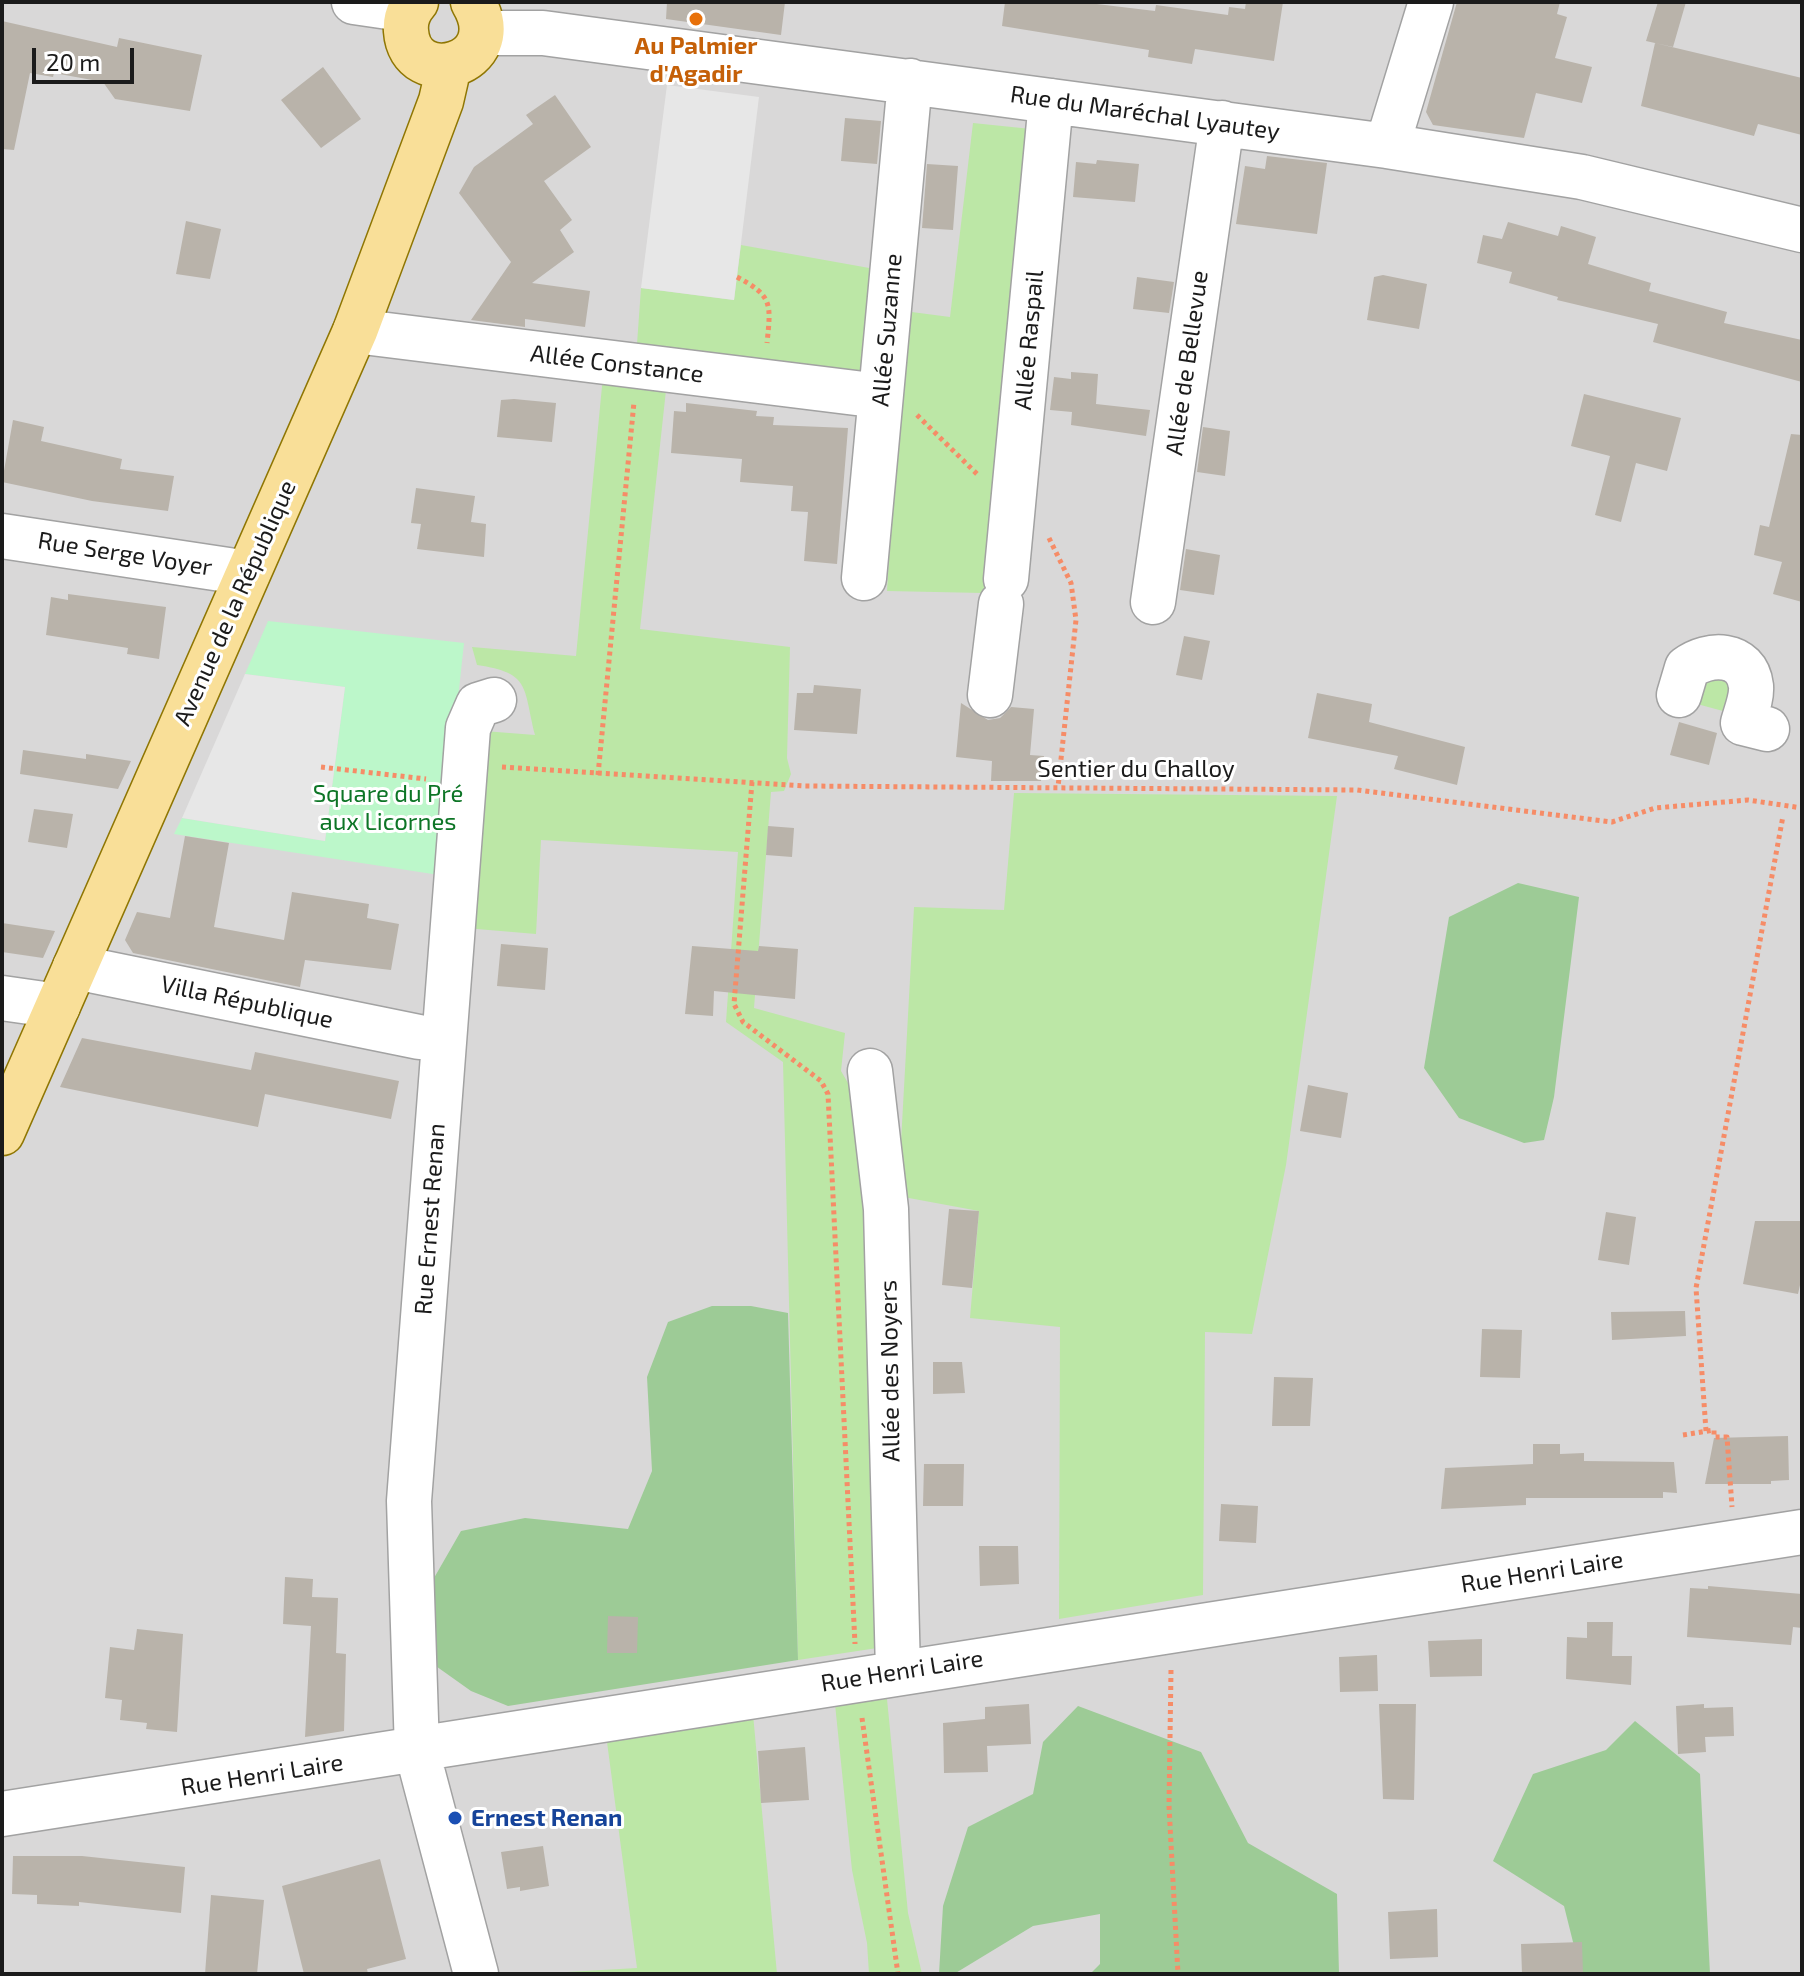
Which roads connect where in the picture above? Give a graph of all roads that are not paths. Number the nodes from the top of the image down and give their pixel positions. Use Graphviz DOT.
graph roads {
  1 [pos="354,2"];
  2 [pos="1431,2"];
  3 [pos="412,6"];
  4 [pos="478,18"];
  5 [pos="449,66"];
  6 [pos="910,81"];
  7 [pos="1051,101"];
  8 [pos="1222,123"];
  9 [pos="1387,146"];
  10 [pos="1802,230"];
  11 [pos="355,331"];
  12 [pos="881,388"];
  13 [pos="2,536"];
  14 [pos="248,573"];
  15 [pos="864,578"];
  16 [pos="1153,602"];
  17 [pos="990,695"];
  18 [pos="1679,695"];
  19 [pos="494,700"];
  20 [pos="1767,729"];
  21 [pos="75,967"];
  22 [pos="2,998"];
  23 [pos="58,1006"];
  24 [pos="419,1037"];
  25 [pos="870,1071"];
  26 [pos="2,1133"];
  27 [pos="1802,1532"];
  28 [pos="877,1675"];
  29 [pos="417,1751"];
  30 [pos="2,1814"];
  31 [pos="476,1974"];
  1 -- 3 [label="street"];
  2 -- 9 [label="street"];
  3 -- 5 [label="main road"];
  4 -- 5 [label="main road"];
  4 -- 6 [label="street, Rue du Maréchal Lyautey"];
  5 -- 11 [label="main road, Avenue de la République"];
  6 -- 7 [label="street, Rue du Maréchal Lyautey"];
  6 -- 12 [label="street, Allée Suzanne"];
  7 -- 8 [label="street, Rue du Maréchal Lyautey"];
  7 -- 17 [label="street, Allée Raspail"];
  8 -- 9 [label="street, Rue du Maréchal Lyautey"];
  8 -- 16 [label="street, Allée de Bellevue"];
  9 -- 10 [label="street, Rue du Maréchal Lyautey"];
  11 -- 12 [label="street, Allée Constance"];
  11 -- 14 [label="main road, Avenue de la République"];
  12 -- 15 [label="street, Allée Suzanne"];
  13 -- 14 [label="street, Rue Serge Voyer"];
  14 -- 21 [label="main road, Avenue de la République"];
  18 -- 20 [label="street"];
  19 -- 29 [label="street, Rue Ernest Renan"];
  21 -- 23 [label="main road, Avenue de la République"];
  21 -- 24 [label="street, Villa République"];
  22 -- 23 [label="street"];
  23 -- 26 [label="main road, Avenue de la République"];
  25 -- 28 [label="street, Allée des Noyers"];
  27 -- 28 [label="street, Rue Henri Laire"];
  28 -- 29 [label="street, Rue Henri Laire"];
  29 -- 30 [label="street, Rue Henri Laire"];
  29 -- 31 [label="street, Rue Ernest Renan"];
}
